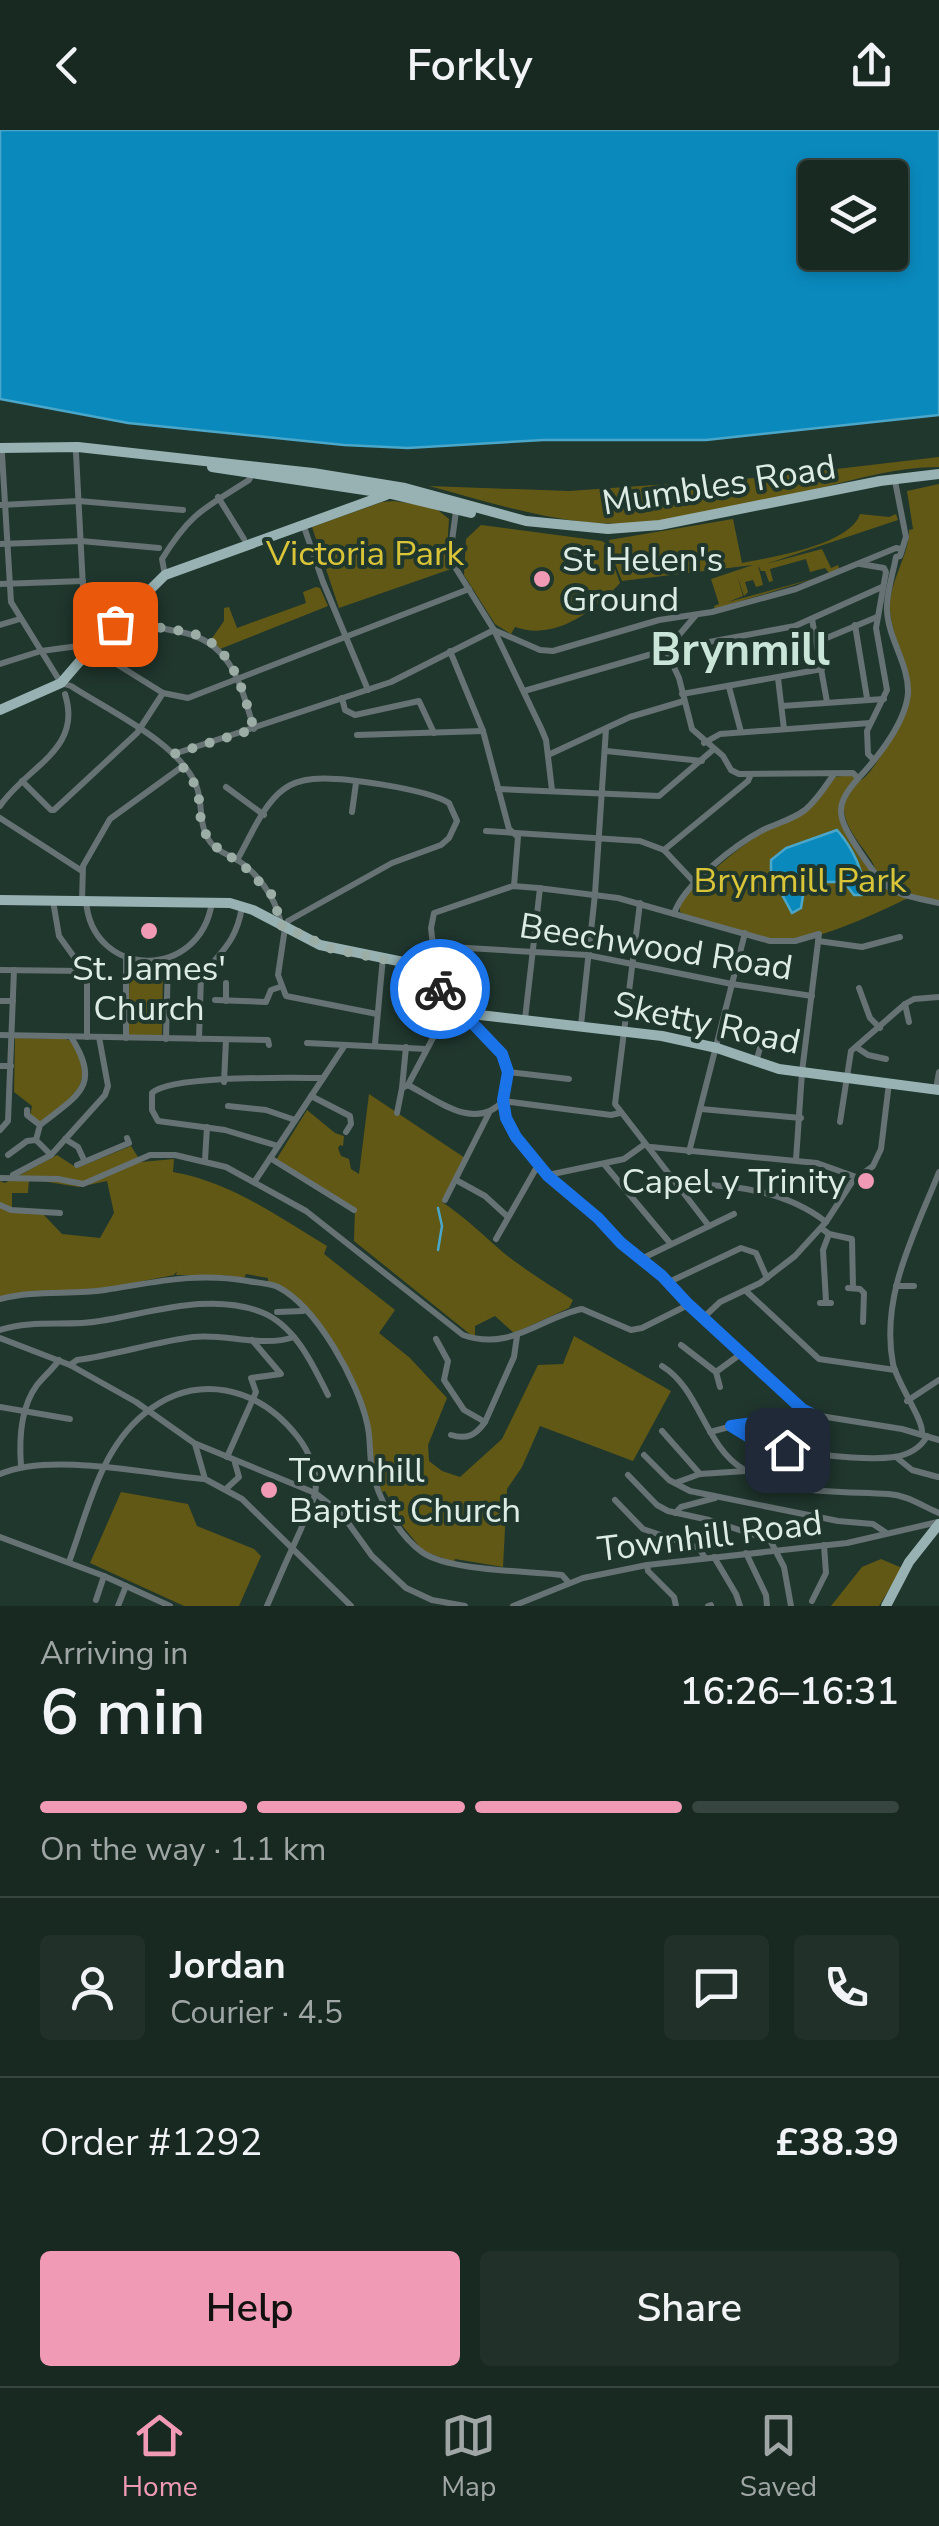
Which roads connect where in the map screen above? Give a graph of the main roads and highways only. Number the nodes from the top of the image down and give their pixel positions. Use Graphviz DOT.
graph roads {
  1 [pos="0,452"];
  2 [pos="939,474"];
  3 [pos="333,480"];
  4 [pos="350,493"];
  5 [pos="392,494"];
  6 [pos="573,530"];
  7 [pos="0,710"];
  8 [pos="0,900"];
  9 [pos="938,1090"];
  10 [pos="938,1525"];
  11 [pos="886,1606"];
  1 -- 3 [label="main road, Mumbles Road"];
  1 -- 3 [label="main road"];
  2 -- 6 [label="main road, Mumbles Road"];
  3 -- 4 [label="main road"];
  3 -- 4 [label="main road, Mumbles Road"];
  4 -- 5 [label="main road"];
  4 -- 5 [label="main road, Mumbles Road"];
  4 -- 6 [label="main road, Mumbles Road"];
  4 -- 7 [label="main road"];
  5 -- 6 [label="main road, Mumbles Road"];
  8 -- 9 [label="main road, Sketty Road"];
  10 -- 11 [label="main road"];
}
